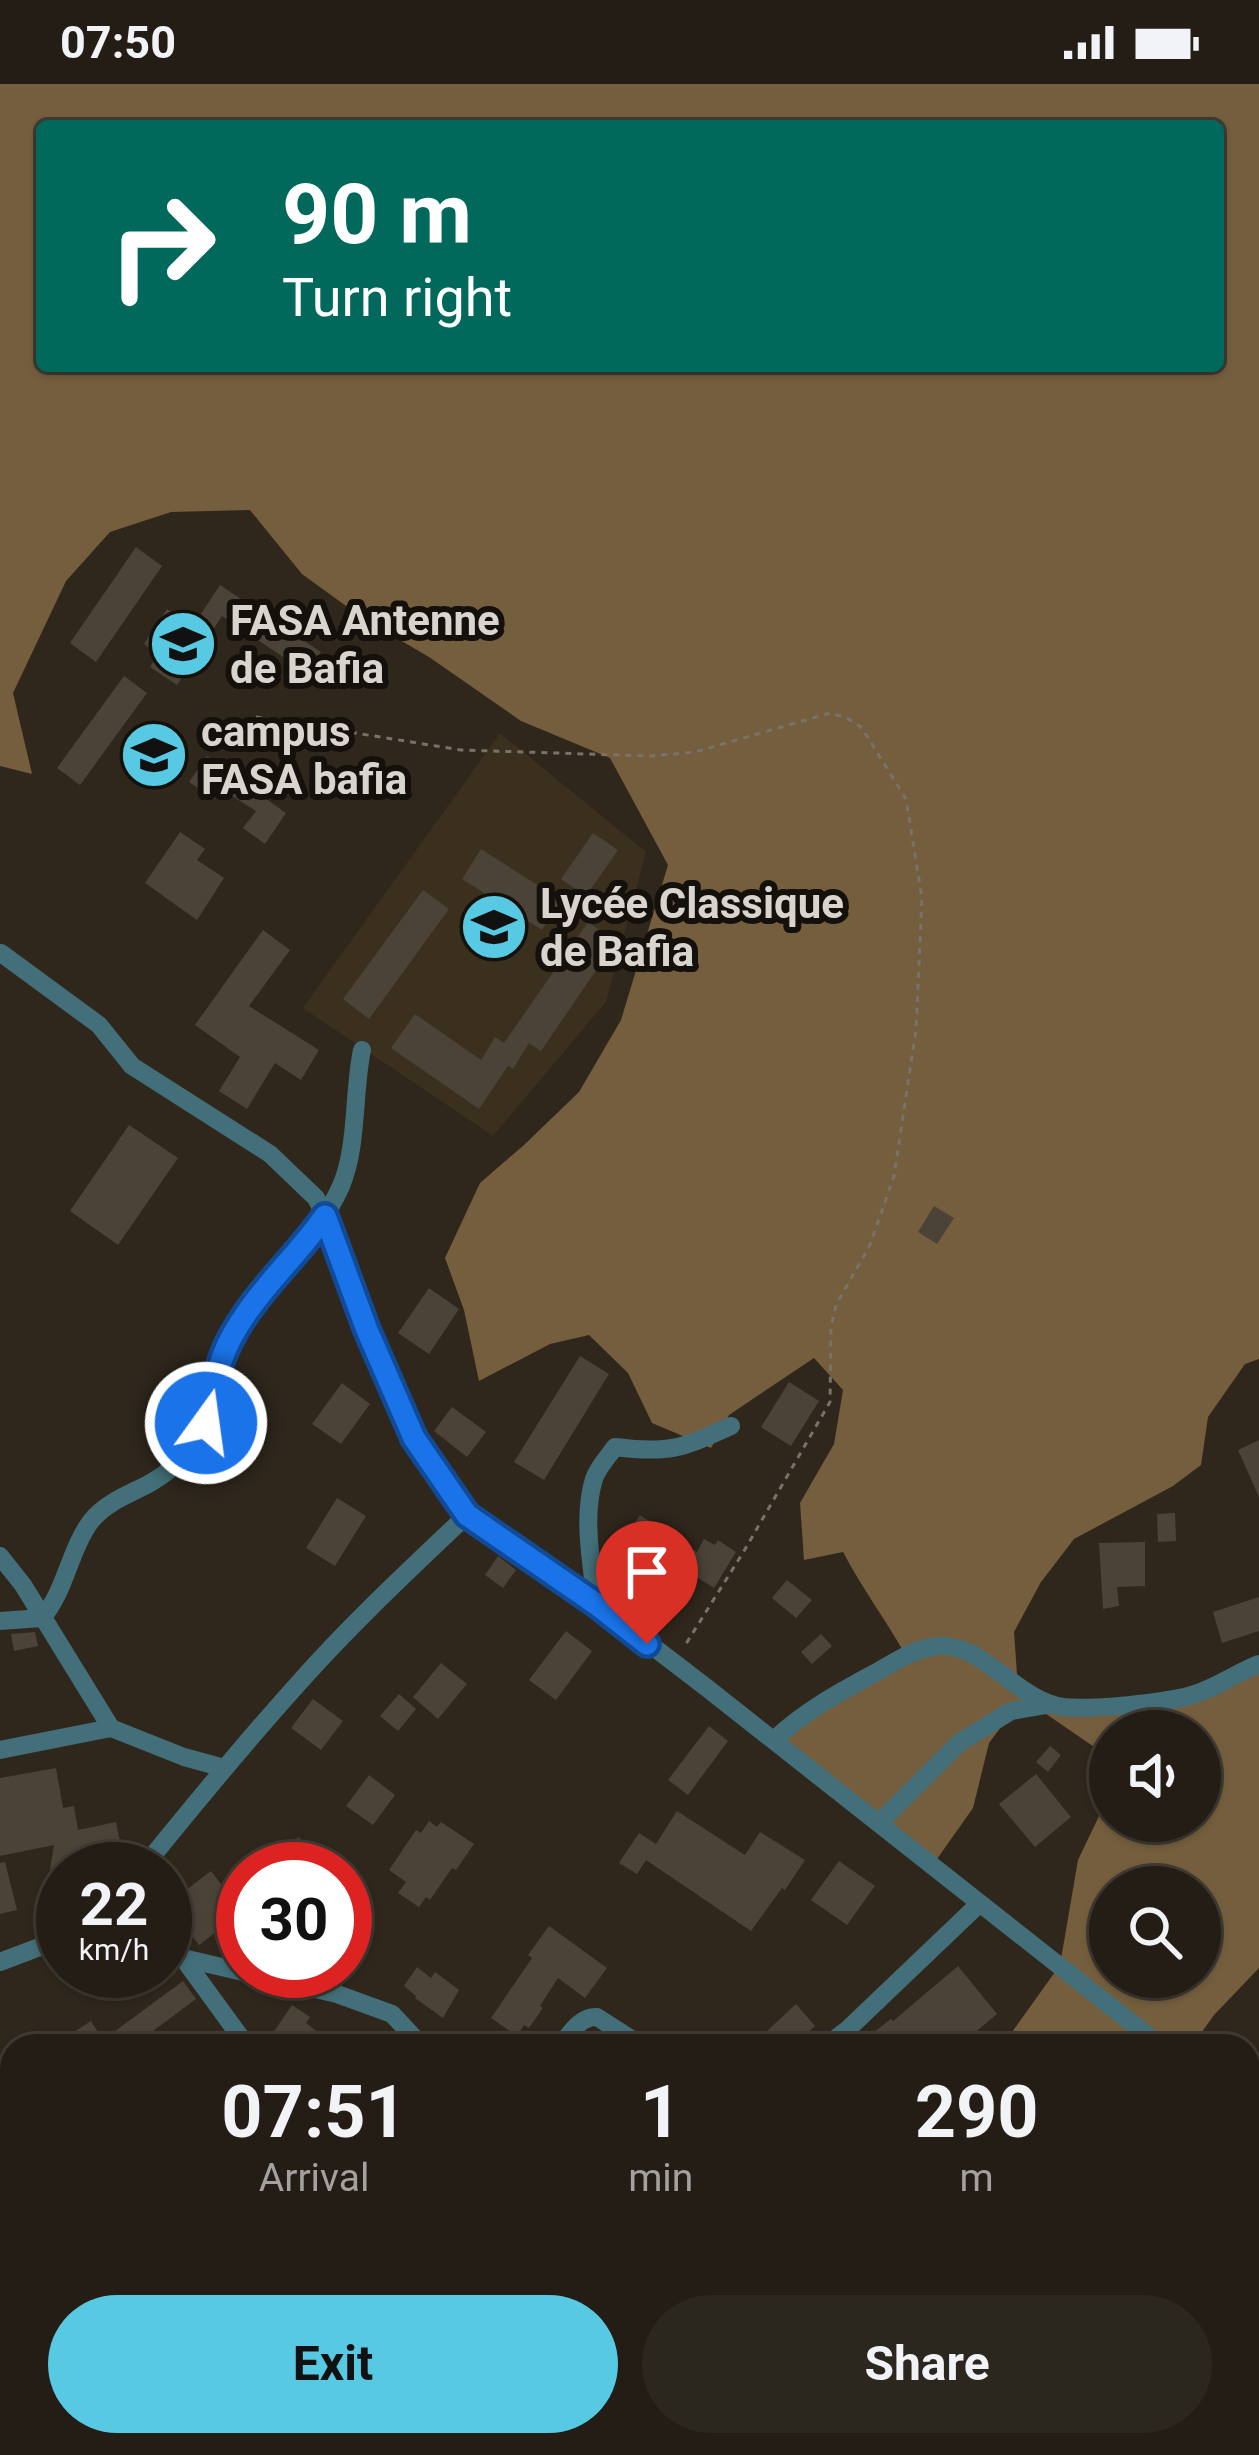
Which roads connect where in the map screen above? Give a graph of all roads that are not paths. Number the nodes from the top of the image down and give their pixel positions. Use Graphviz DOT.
graph roads {
  1 [pos="1,953"];
  2 [pos="362,1050"];
  3 [pos="325,1216"];
  4 [pos="731,1426"];
  5 [pos="467,1515"];
  6 [pos="0,1556"];
  7 [pos="596,1604"];
  8 [pos="42,1618"];
  9 [pos="0,1621"];
  10 [pos="1259,1664"];
  11 [pos="1052,1704"];
  12 [pos="110,1728"];
  13 [pos="774,1740"];
  14 [pos="0,1750"];
  15 [pos="224,1768"];
  16 [pos="880,1822"];
  17 [pos="164,1842"];
  18 [pos="979,1904"];
  19 [pos="36,1949"];
  20 [pos="192,1960"];
  21 [pos="0,1962"];
  22 [pos="192,1970"];
  23 [pos="238,2034"];
  24 [pos="411,2034"];
  25 [pos="570,2034"];
  26 [pos="623,2034"];
  27 [pos="842,2034"];
  28 [pos="1147,2034"];
  1 -- 3 [label="street"];
  2 -- 3 [label="street"];
  3 -- 5 [label="street"];
  3 -- 8 [label="street"];
  4 -- 7 [label="street"];
  5 -- 7 [label="street"];
  5 -- 15 [label="street"];
  6 -- 8 [label="street"];
  7 -- 13 [label="street"];
  8 -- 9 [label="street"];
  8 -- 12 [label="street"];
  10 -- 11 [label="street"];
  11 -- 13 [label="street"];
  11 -- 16 [label="street"];
  12 -- 14 [label="street"];
  12 -- 15 [label="street"];
  13 -- 16 [label="street"];
  15 -- 17 [label="street"];
  16 -- 18 [label="street"];
  18 -- 27 [label="street"];
  18 -- 28 [label="street"];
  19 -- 21 [label="street"];
  20 -- 24 [label="street"];
  22 -- 23 [label="street"];
  25 -- 26 [label="street"];
}
